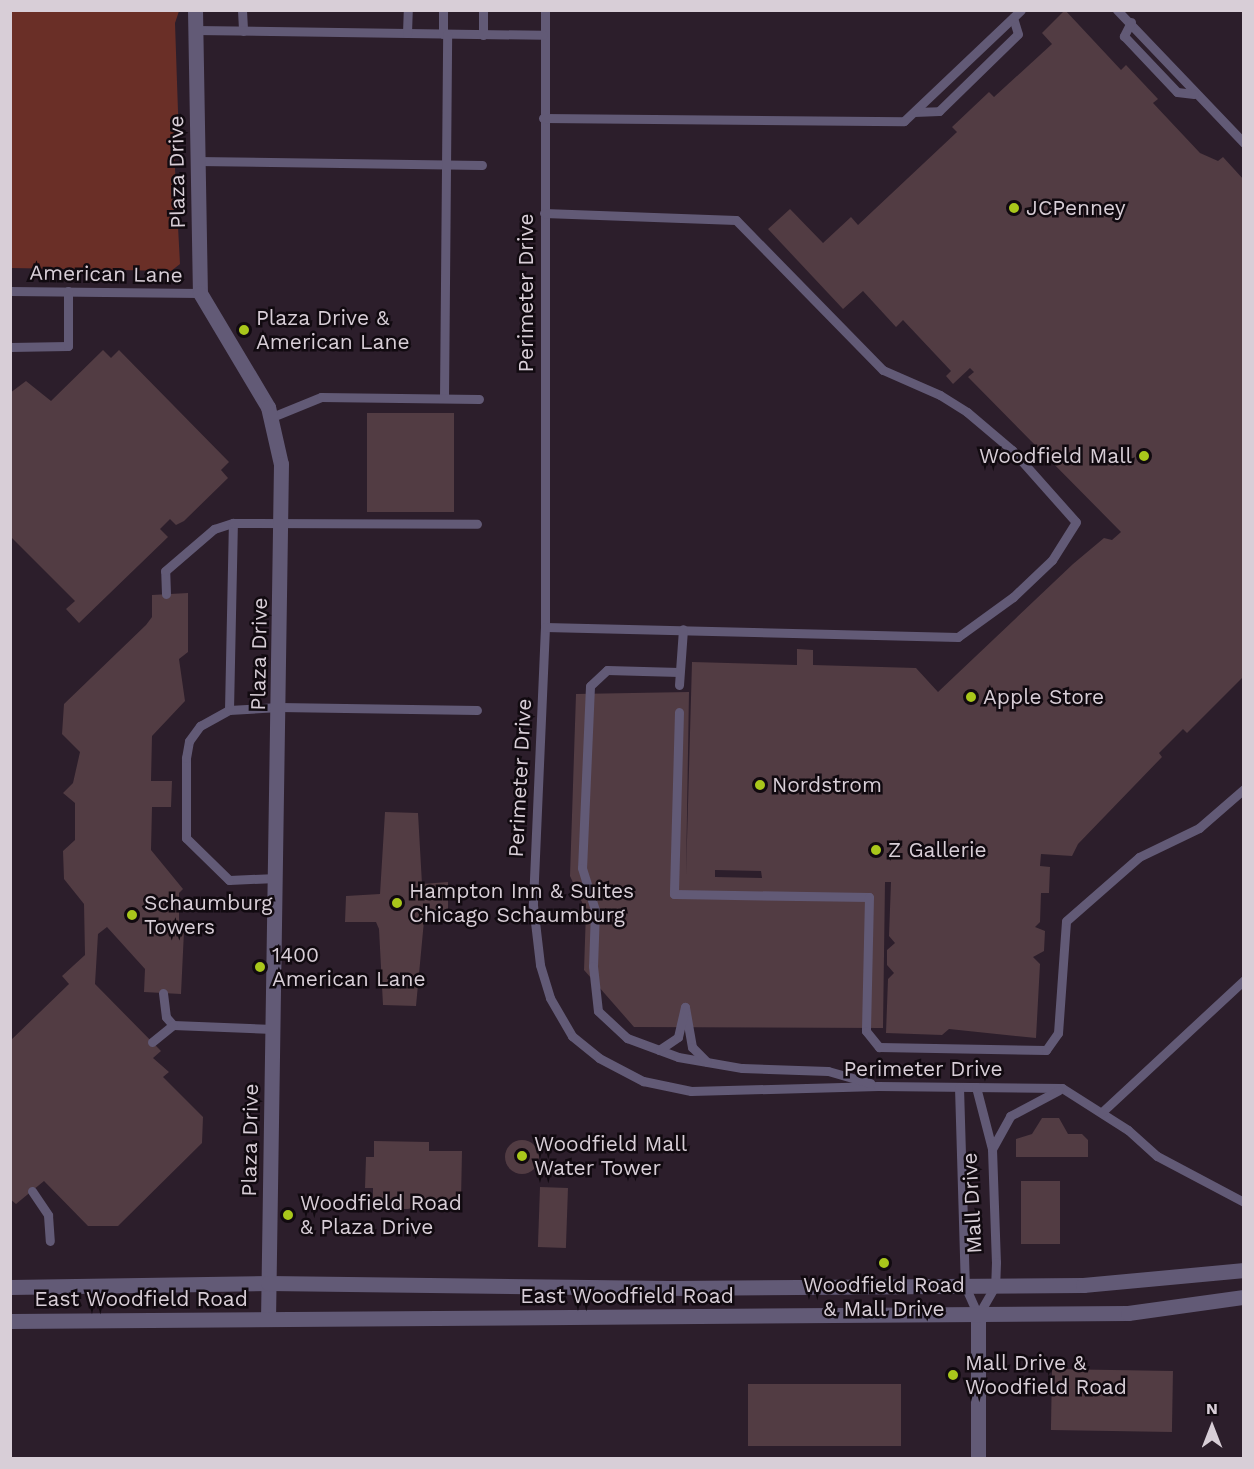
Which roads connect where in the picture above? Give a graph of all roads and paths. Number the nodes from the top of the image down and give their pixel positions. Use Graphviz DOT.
graph roads {
  1 [pos="195,10"];
  2 [pos="242,10"];
  3 [pos="408,10"];
  4 [pos="443,10"];
  5 [pos="483,10"];
  6 [pos="545,10"];
  7 [pos="1021,10"];
  8 [pos="1117,10"];
  9 [pos="1013,18"];
  10 [pos="1131,22"];
  11 [pos="195,30"];
  12 [pos="243,31"];
  13 [pos="407,33"];
  14 [pos="445,34"];
  15 [pos="483,34"];
  16 [pos="543,36"];
  17 [pos="1194,94"];
  18 [pos="914,112"];
  19 [pos="543,118"];
  20 [pos="1244,143"];
  21 [pos="197,161"];
  22 [pos="445,165"];
  23 [pos="482,165"];
  24 [pos="544,213"];
  25 [pos="10,291"];
  26 [pos="68,291"];
  27 [pos="200,293"];
  28 [pos="10,347"];
  29 [pos="444,398"];
  30 [pos="479,399"];
  31 [pos="272,417"];
  32 [pos="233,522"];
  33 [pos="282,524"];
  34 [pos="477,524"];
  35 [pos="166,594"];
  36 [pos="545,627"];
  37 [pos="683,629"];
  38 [pos="680,672"];
  39 [pos="679,685"];
  40 [pos="279,707"];
  41 [pos="229,710"];
  42 [pos="477,710"];
  43 [pos="679,712"];
  44 [pos="1244,789"];
  45 [pos="276,878"];
  46 [pos="1244,980"];
  47 [pos="163,993"];
  48 [pos="173,1025"];
  49 [pos="273,1029"];
  50 [pos="152,1042"];
  51 [pos="659,1050"];
  52 [pos="707,1062"];
  53 [pos="878,1086"];
  54 [pos="959,1087"];
  55 [pos="976,1087"];
  56 [pos="1062,1088"];
  57 [pos="1102,1112"];
  58 [pos="992,1149"];
  59 [pos="32,1191"];
  60 [pos="1244,1202"];
  61 [pos="50,1241"];
  62 [pos="1244,1270"];
  63 [pos="268,1283"];
  64 [pos="965,1286"];
  65 [pos="995,1286"];
  66 [pos="10,1287"];
  67 [pos="1244,1297"];
  68 [pos="978,1315"];
  69 [pos="268,1319"];
  70 [pos="10,1321"];
  71 [pos="978,1458"];
  1 -- 11 [label="street, Plaza Drive"];
  2 -- 12 [label="lane"];
  3 -- 13 [label="lane"];
  4 -- 14 [label="lane"];
  5 -- 15 [label="lane"];
  6 -- 16 [label="lane, Perimeter Drive"];
  7 -- 9 [label="lane"];
  8 -- 10 [label="lane"];
  9 -- 18 [label="lane"];
  9 -- 18 [label="lane"];
  10 -- 17 [label="lane"];
  10 -- 17 [label="lane"];
  11 -- 12 [label="lane"];
  11 -- 21 [label="street, Plaza Drive"];
  12 -- 13 [label="lane"];
  13 -- 14 [label="lane"];
  14 -- 15 [label="lane"];
  14 -- 22 [label="lane"];
  15 -- 16 [label="lane"];
  16 -- 19 [label="lane, Perimeter Drive"];
  17 -- 20 [label="lane"];
  18 -- 19 [label="lane"];
  19 -- 24 [label="lane, Perimeter Drive"];
  21 -- 22 [label="lane"];
  21 -- 27 [label="street, Plaza Drive"];
  22 -- 23 [label="lane"];
  22 -- 29 [label="lane"];
  24 -- 36 [label="lane, Perimeter Drive"];
  24 -- 37 [label="lane"];
  25 -- 26 [label="lane, American Lane"];
  26 -- 27 [label="lane, American Lane"];
  26 -- 28 [label="lane"];
  27 -- 31 [label="street, Plaza Drive"];
  29 -- 30 [label="lane"];
  29 -- 31 [label="lane"];
  31 -- 33 [label="street, Plaza Drive"];
  32 -- 33 [label="lane"];
  32 -- 35 [label="lane"];
  32 -- 41 [label="lane"];
  33 -- 34 [label="lane"];
  33 -- 40 [label="street, Plaza Drive"];
  36 -- 37 [label="lane"];
  36 -- 53 [label="lane, Perimeter Drive"];
  37 -- 38 [label="lane"];
  38 -- 39 [label="lane"];
  38 -- 51 [label="lane"];
  40 -- 41 [label="lane"];
  40 -- 42 [label="lane"];
  40 -- 45 [label="street, Plaza Drive"];
  41 -- 45 [label="lane"];
  43 -- 44 [label="lane"];
  45 -- 49 [label="street, Plaza Drive"];
  46 -- 57 [label="lane"];
  47 -- 48 [label="lane"];
  48 -- 49 [label="lane"];
  48 -- 50 [label="lane"];
  49 -- 63 [label="street, Plaza Drive"];
  51 -- 52 [label="lane"];
  51 -- 52 [label="lane"];
  52 -- 53 [label="lane"];
  53 -- 54 [label="lane, Perimeter Drive"];
  54 -- 55 [label="lane, Perimeter Drive"];
  54 -- 64 [label="lane, Mall Drive"];
  55 -- 56 [label="lane, Perimeter Drive"];
  55 -- 58 [label="lane, Mall Drive"];
  56 -- 57 [label="lane"];
  56 -- 58 [label="lane"];
  57 -- 60 [label="lane"];
  58 -- 65 [label="lane, Mall Drive"];
  59 -- 61 [label="lane"];
  62 -- 65 [label="street, East Woodfield Road"];
  63 -- 64 [label="street, East Woodfield Road"];
  63 -- 66 [label="street, East Woodfield Road"];
  63 -- 69 [label="street, Plaza Drive"];
  64 -- 65 [label="street, East Woodfield Road"];
  64 -- 68 [label="lane, Mall Drive"];
  65 -- 68 [label="lane"];
  67 -- 68 [label="street, East Woodfield Road"];
  68 -- 69 [label="street, East Woodfield Road"];
  68 -- 71 [label="street, Mall Drive"];
  69 -- 70 [label="street, East Woodfield Road"];
}
